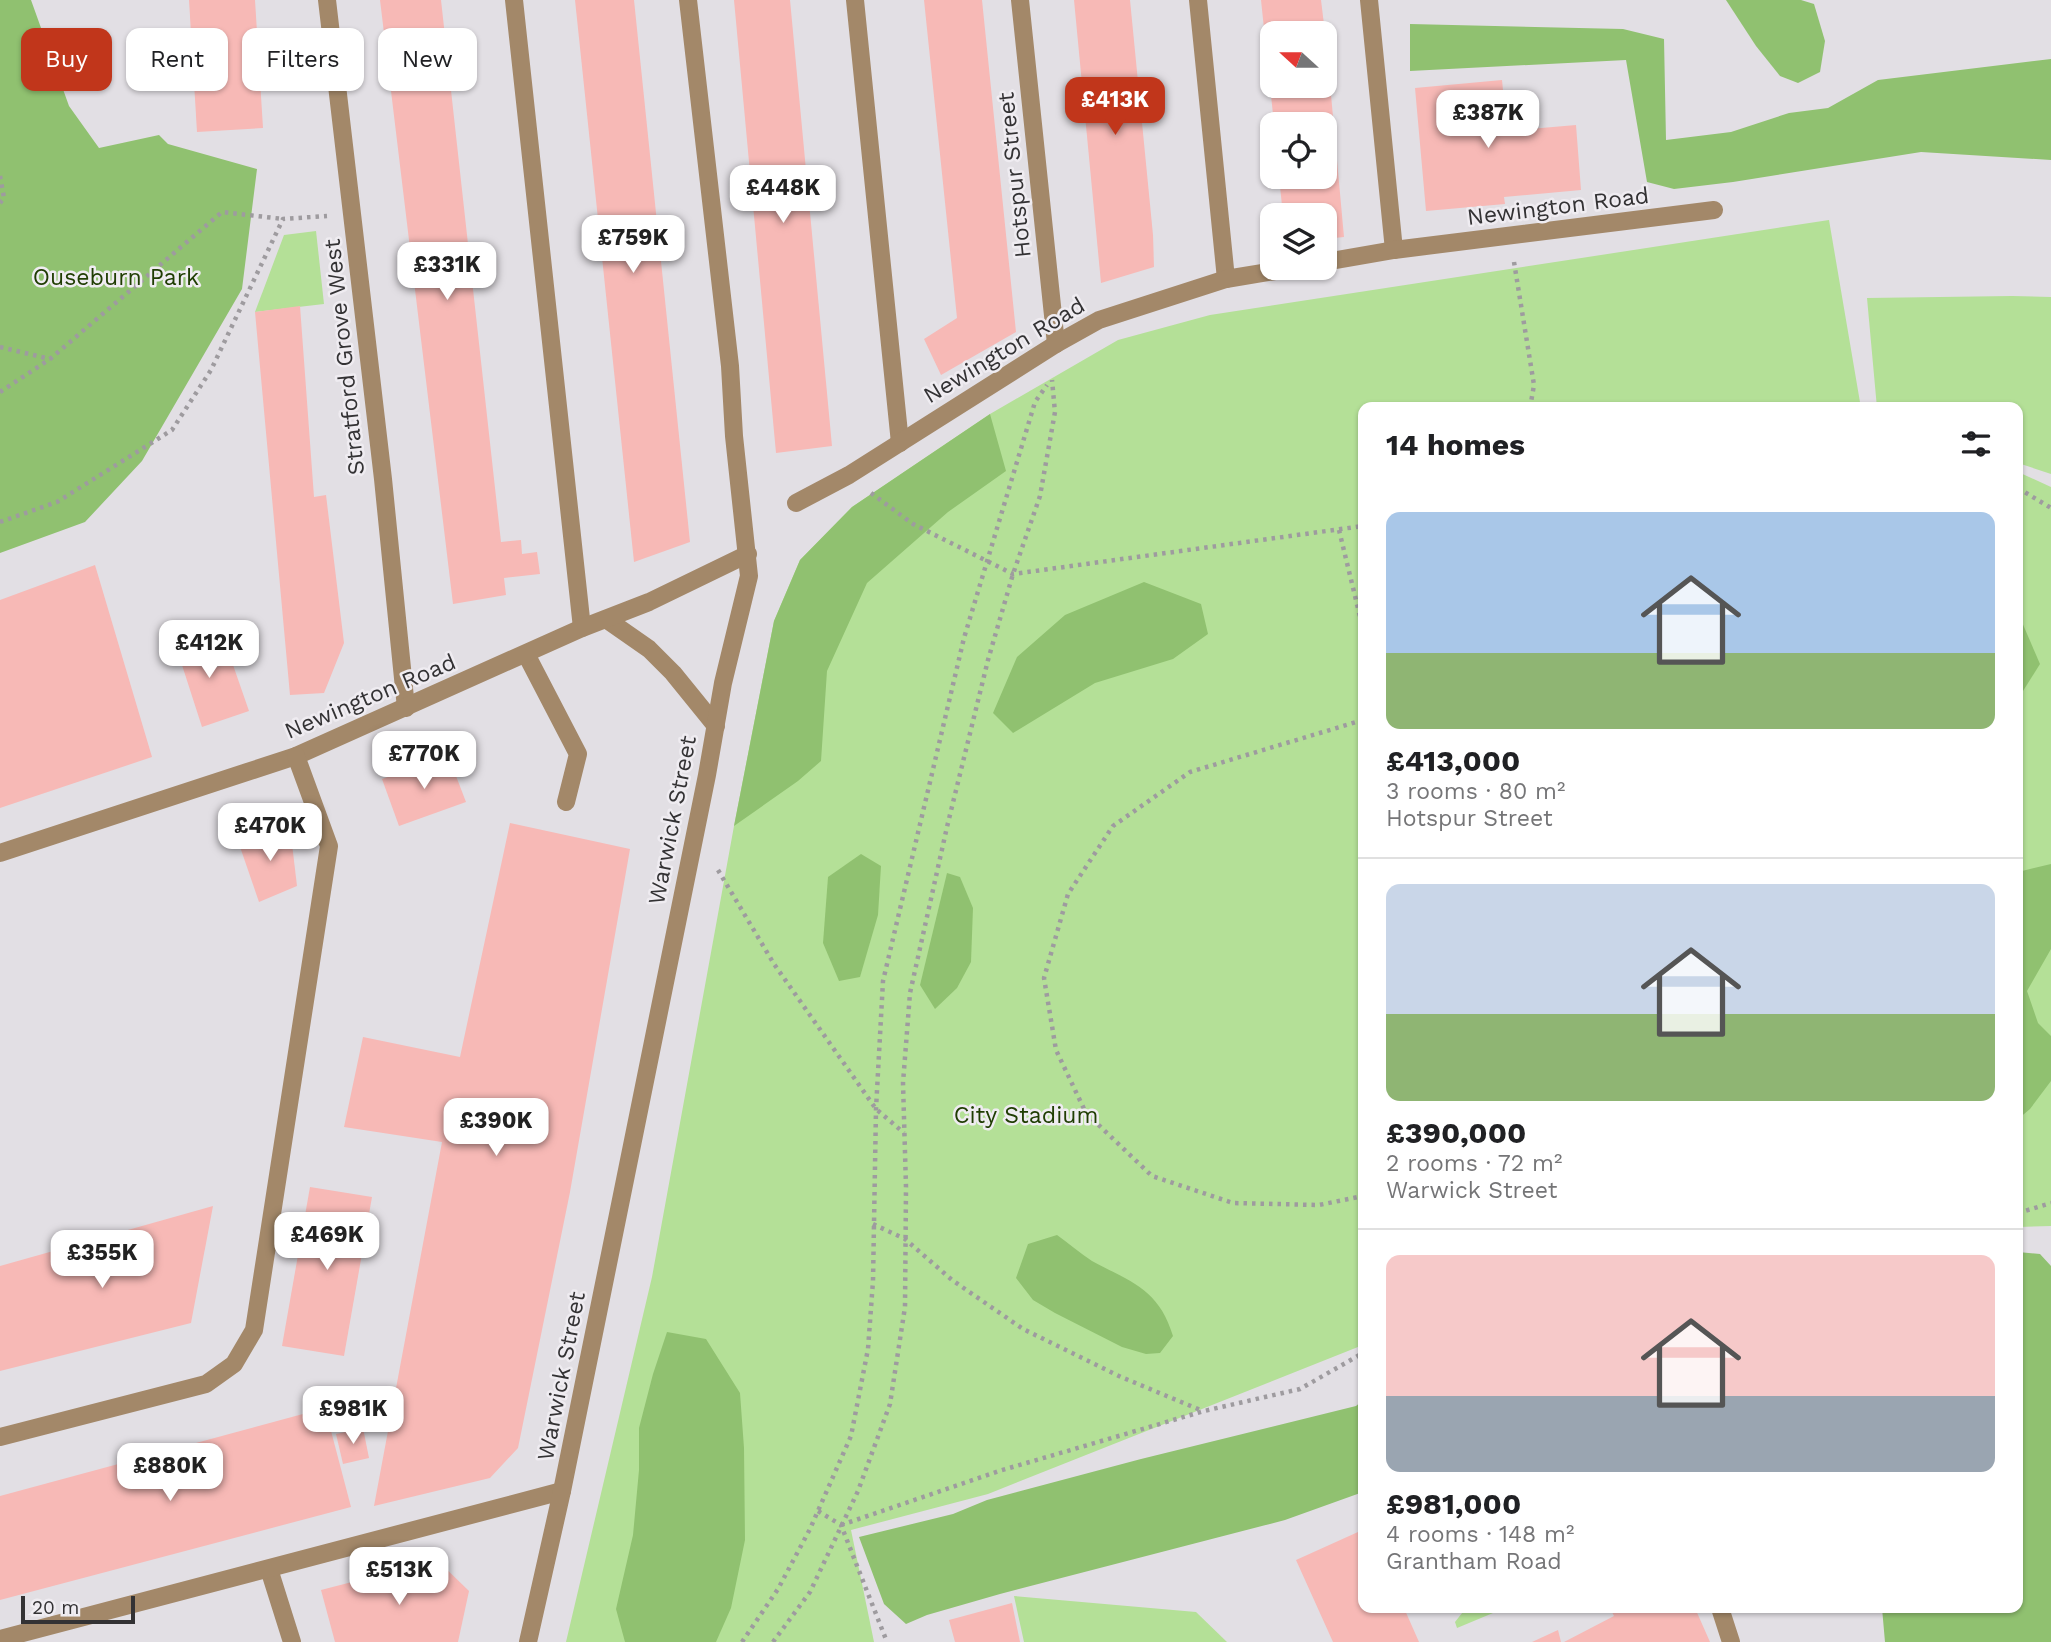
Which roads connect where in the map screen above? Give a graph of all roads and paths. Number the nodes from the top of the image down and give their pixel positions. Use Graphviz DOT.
graph roads {
  1 [pos="327,0"];
  2 [pos="514,0"];
  3 [pos="688,0"];
  4 [pos="855,0"];
  5 [pos="1020,0"];
  6 [pos="1198,0"];
  7 [pos="1369,0"];
  8 [pos="0,176"];
  9 [pos="0,203"];
  10 [pos="1714,210"];
  11 [pos="352,215"];
  12 [pos="283,219"];
  13 [pos="1510,237"];
  14 [pos="1394,250"];
  15 [pos="1337,260"];
  16 [pos="1260,273"];
  17 [pos="1226,279"];
  18 [pos="1056,344"];
  19 [pos="0,347"];
  20 [pos="50,359"];
  21 [pos="1051,379"];
  22 [pos="0,392"];
  23 [pos="1531,402"];
  24 [pos="900,443"];
  25 [pos="849,475"];
  26 [pos="2023,491"];
  27 [pos="796,503"];
  28 [pos="2051,508"];
  29 [pos="0,522"];
  30 [pos="1358,527"];
  31 [pos="1339,530"];
  32 [pos="748,554"];
  33 [pos="987,562"];
  34 [pos="1013,574"];
  35 [pos="1358,608"];
  36 [pos="606,619"];
  37 [pos="582,628"];
  38 [pos="526,654"];
  39 [pos="406,708"];
  40 [pos="1358,722"];
  41 [pos="716,726"];
  42 [pos="296,756"];
  43 [pos="566,802"];
  44 [pos="695,832"];
  45 [pos="0,853"];
  46 [pos="876,1109"];
  47 [pos="905,1133"];
  48 [pos="1358,1197"];
  49 [pos="2051,1203"];
  50 [pos="2023,1211"];
  51 [pos="873,1224"];
  52 [pos="905,1240"];
  53 [pos="1358,1356"];
  54 [pos="1204,1411"];
  55 [pos="0,1437"];
  56 [pos="562,1492"];
  57 [pos="818,1511"];
  58 [pos="841,1525"];
  59 [pos="269,1569"];
  60 [pos="1722,1613"];
  61 [pos="0,1639"];
  62 [pos="292,1642"];
  63 [pos="528,1642"];
  64 [pos="742,1642"];
  65 [pos="773,1642"];
  66 [pos="887,1642"];
  67 [pos="1731,1642"];
  1 -- 11 [label="street, Stratford Grove West"];
  2 -- 37 [label="street"];
  3 -- 32 [label="street, Warwick Street"];
  4 -- 24 [label="street"];
  5 -- 18 [label="street, Hotspur Street"];
  6 -- 17 [label="street"];
  7 -- 14 [label="street"];
  8 -- 9 [label="path"];
  10 -- 13 [label="street, Newington Road"];
  11 -- 12 [label="path"];
  11 -- 39 [label="street, Stratford Grove West"];
  12 -- 20 [label="path"];
  12 -- 29 [label="path"];
  13 -- 14 [label="street, Newington Road"];
  13 -- 23 [label="path"];
  14 -- 15 [label="street, Newington Road"];
  16 -- 17 [label="street, Newington Road"];
  17 -- 18 [label="street, Newington Road"];
  18 -- 21 [label="path"];
  18 -- 24 [label="street, Newington Road"];
  19 -- 20 [label="path"];
  20 -- 22 [label="path"];
  21 -- 33 [label="path"];
  21 -- 34 [label="path"];
  24 -- 25 [label="street, Newington Road"];
  25 -- 27 [label="street, Newington Road"];
  25 -- 33 [label="path"];
  26 -- 28 [label="path"];
  30 -- 31 [label="path"];
  31 -- 34 [label="path"];
  31 -- 35 [label="path"];
  32 -- 36 [label="street, Newington Road"];
  32 -- 41 [label="street, Warwick Street"];
  33 -- 34 [label="path"];
  33 -- 46 [label="path"];
  34 -- 47 [label="path"];
  36 -- 37 [label="street, Newington Road"];
  36 -- 41 [label="street"];
  37 -- 38 [label="street, Newington Road"];
  38 -- 39 [label="street, Newington Road"];
  38 -- 43 [label="street"];
  39 -- 42 [label="street, Newington Road"];
  40 -- 48 [label="path"];
  41 -- 44 [label="street, Warwick Street"];
  42 -- 45 [label="street, Newington Road"];
  42 -- 55 [label="street"];
  44 -- 46 [label="path"];
  44 -- 56 [label="street, Warwick Street"];
  46 -- 47 [label="path"];
  46 -- 51 [label="path"];
  47 -- 52 [label="path"];
  49 -- 50 [label="path"];
  51 -- 52 [label="path"];
  51 -- 57 [label="path"];
  52 -- 54 [label="path"];
  52 -- 58 [label="path"];
  53 -- 54 [label="path"];
  54 -- 58 [label="path"];
  56 -- 59 [label="street"];
  56 -- 63 [label="street, Warwick Street"];
  57 -- 58 [label="path"];
  57 -- 64 [label="path"];
  58 -- 65 [label="path"];
  58 -- 66 [label="path"];
  59 -- 61 [label="street"];
  59 -- 62 [label="street"];
  60 -- 67 [label="street"];
}
